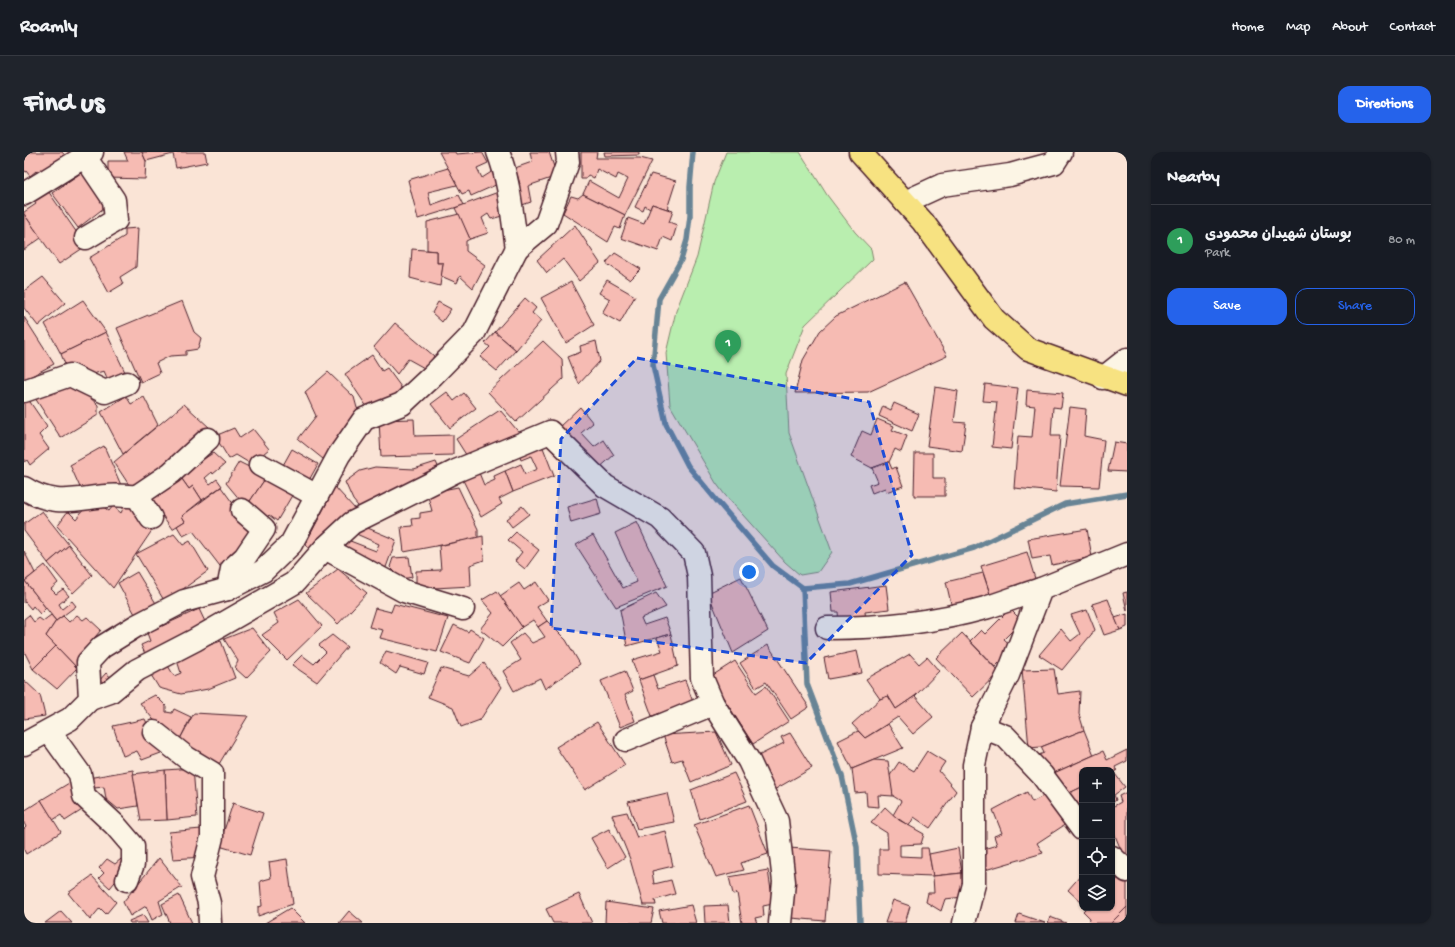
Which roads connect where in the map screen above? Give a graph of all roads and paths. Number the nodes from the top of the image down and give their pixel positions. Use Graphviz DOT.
graph roads {
  1 [pos="498,152"];
  2 [pos="567,152"];
  3 [pos="860,152"];
  4 [pos="1061,152"];
  5 [pos="82,155"];
  6 [pos="24,194"];
  7 [pos="905,202"];
  8 [pos="86,238"];
  9 [pos="517,248"];
  10 [pos="1127,359"];
  11 [pos="1103,378"];
  12 [pos="127,383"];
  13 [pos="1127,385"];
  14 [pos="24,391"];
  15 [pos="208,439"];
  16 [pos="260,465"];
  17 [pos="24,488"];
  18 [pos="137,496"];
  19 [pos="317,496"];
  20 [pos="242,510"];
  21 [pos="151,518"];
  22 [pos="324,548"];
  23 [pos="1127,554"];
  24 [pos="228,589"];
  25 [pos="1041,589"];
  26 [pos="463,609"];
  27 [pos="827,628"];
  28 [pos="90,700"];
  29 [pos="713,704"];
  30 [pos="982,727"];
  31 [pos="50,731"];
  32 [pos="154,732"];
  33 [pos="626,740"];
  34 [pos="24,744"];
  35 [pos="1079,825"];
  36 [pos="1115,860"];
  37 [pos="1127,871"];
  38 [pos="126,880"];
  39 [pos="216,881"];
  40 [pos="209,913"];
  41 [pos="780,923"];
  42 [pos="964,923"];
  1 -- 9 [label="street"];
  2 -- 9 [label="street"];
  3 -- 7 [label="main road"];
  4 -- 7 [label="street"];
  5 -- 6 [label="street"];
  5 -- 8 [label="street"];
  7 -- 11 [label="main road"];
  9 -- 19 [label="street"];
  10 -- 11 [label="street"];
  11 -- 13 [label="main road"];
  12 -- 14 [label="street"];
  15 -- 18 [label="street"];
  16 -- 19 [label="street"];
  17 -- 18 [label="street"];
  18 -- 21 [label="street"];
  19 -- 24 [label="street"];
  20 -- 24 [label="street"];
  22 -- 26 [label="street"];
  22 -- 28 [label="street"];
  22 -- 29 [label="street"];
  23 -- 25 [label="street"];
  24 -- 28 [label="street"];
  25 -- 27 [label="street"];
  25 -- 30 [label="street"];
  28 -- 31 [label="street"];
  29 -- 33 [label="street"];
  29 -- 41 [label="street"];
  30 -- 35 [label="street"];
  30 -- 42 [label="street"];
  31 -- 34 [label="street"];
  31 -- 38 [label="street"];
  32 -- 40 [label="street"];
  36 -- 37 [label="street"];
  39 -- 40 [label="street"];
}
